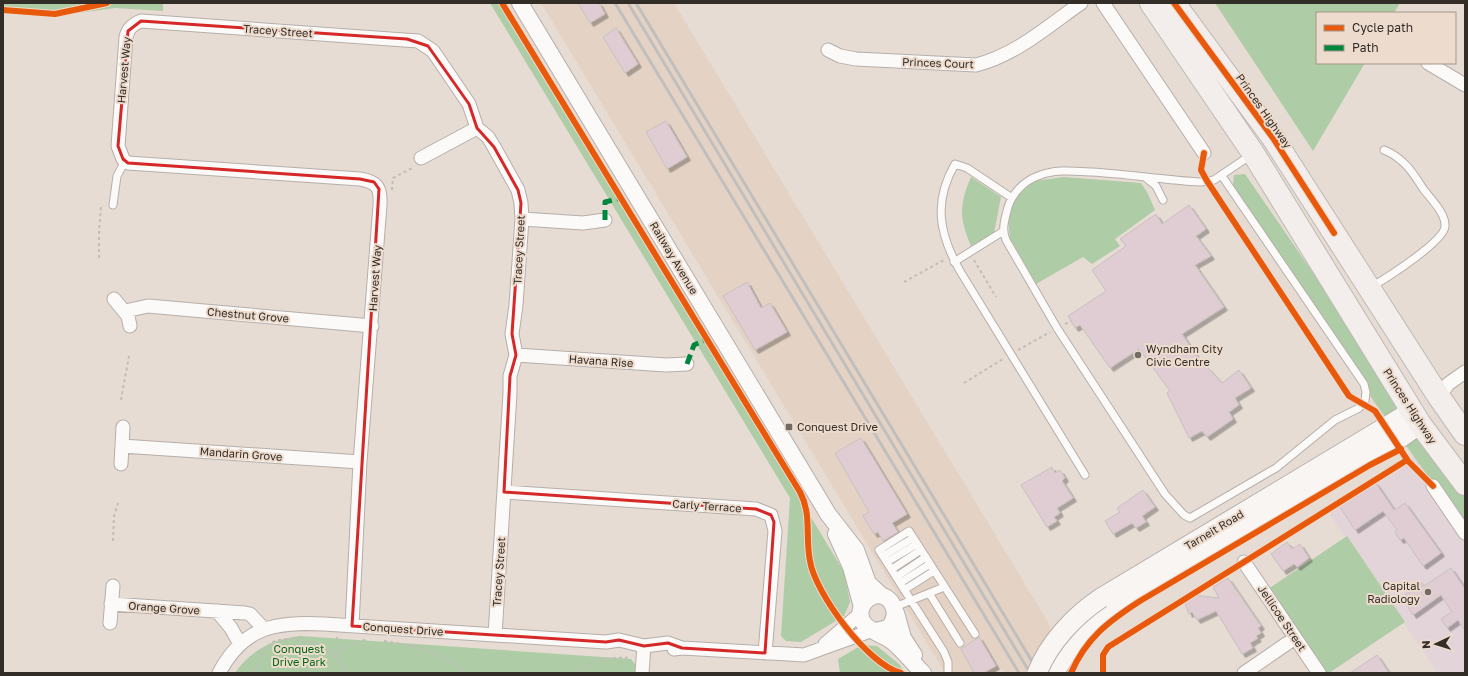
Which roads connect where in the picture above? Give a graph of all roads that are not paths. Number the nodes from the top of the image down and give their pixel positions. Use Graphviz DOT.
graph roads {
  1 [pos="520,3"];
  2 [pos="1081,3"];
  3 [pos="1103,3"];
  4 [pos="1151,3"];
  5 [pos="1174,3"];
  6 [pos="132,26"];
  7 [pos="828,50"];
  8 [pos="1430,64"];
  9 [pos="1465,85"];
  10 [pos="477,128"];
  11 [pos="1273,138"];
  12 [pos="1384,150"];
  13 [pos="1204,153"];
  14 [pos="1254,153"];
  15 [pos="421,158"];
  16 [pos="126,161"];
  17 [pos="1222,176"];
  18 [pos="1144,177"];
  19 [pos="1012,198"];
  20 [pos="1163,200"];
  21 [pos="114,205"];
  22 [pos="522,219"];
  23 [pos="605,220"];
  24 [pos="1002,232"];
  25 [pos="954,262"];
  26 [pos="1369,288"];
  27 [pos="114,299"];
  28 [pos="125,311"];
  29 [pos="130,326"];
  30 [pos="372,326"];
  31 [pos="516,355"];
  32 [pos="687,364"];
  33 [pos="1465,372"];
  34 [pos="1439,397"];
  35 [pos="1416,418"];
  36 [pos="123,428"];
  37 [pos="1465,434"];
  38 [pos="122,446"];
  39 [pos="360,462"];
  40 [pos="121,464"];
  41 [pos="1085,475"];
  42 [pos="1465,484"];
  43 [pos="1433,486"];
  44 [pos="504,492"];
  45 [pos="828,514"];
  46 [pos="1465,533"];
  47 [pos="915,541"];
  48 [pos="921,550"];
  49 [pos="926,557"];
  50 [pos="885,559"];
  51 [pos="1244,562"];
  52 [pos="930,564"];
  53 [pos="892,569"];
  54 [pos="934,571"];
  55 [pos="898,580"];
  56 [pos="113,586"];
  57 [pos="944,587"];
  58 [pos="904,590"];
  59 [pos="929,593"];
  60 [pos="882,596"];
  61 [pos="910,600"];
  62 [pos="111,604"];
  63 [pos="1104,604"];
  64 [pos="861,610"];
  65 [pos="895,610"];
  66 [pos="217,611"];
  67 [pos="110,623"];
  68 [pos="352,626"];
  69 [pos="264,629"];
  70 [pos="875,631"];
  71 [pos="975,634"];
  72 [pos="495,635"];
  73 [pos="1295,638"];
  74 [pos="960,643"];
  75 [pos="240,644"];
  76 [pos="816,651"];
  77 [pos="643,653"];
  78 [pos="765,653"];
  79 [pos="219,673"];
  80 [pos="642,673"];
  81 [pos="925,673"];
  82 [pos="948,673"];
  83 [pos="1037,673"];
  84 [pos="1054,673"];
  85 [pos="1244,673"];
  86 [pos="1319,673"];
  1 -- 45 [label="street, Railway Avenue"];
  2 -- 7 [label="street, Princes Court"];
  3 -- 13 [label="street"];
  4 -- 14 [label="highway, Princes Highway"];
  5 -- 11 [label="highway, Princes Highway"];
  6 -- 10 [label="street, Tracey Street"];
  6 -- 16 [label="street, Harvest Way"];
  8 -- 9 [label="street"];
  10 -- 15 [label="street"];
  10 -- 22 [label="street, Tracey Street"];
  11 -- 14 [label="highway"];
  11 -- 26 [label="highway, Princes Highway"];
  12 -- 26 [label="lane"];
  14 -- 17 [label="lane"];
  14 -- 35 [label="highway, Princes Highway"];
  16 -- 21 [label="lane"];
  16 -- 30 [label="street, Harvest Way"];
  17 -- 18 [label="lane"];
  17 -- 24 [label="lane"];
  18 -- 19 [label="lane"];
  18 -- 20 [label="lane"];
  19 -- 24 [label="lane"];
  19 -- 25 [label="lane"];
  22 -- 23 [label="street"];
  22 -- 31 [label="street, Tracey Street"];
  24 -- 25 [label="lane"];
  25 -- 41 [label="lane"];
  26 -- 34 [label="highway, Princes Highway"];
  27 -- 28 [label="street"];
  28 -- 29 [label="street"];
  28 -- 30 [label="street, Chestnut Grove"];
  30 -- 39 [label="street, Harvest Way"];
  31 -- 32 [label="street, Havana Rise"];
  31 -- 44 [label="street, Tracey Street"];
  33 -- 34 [label="street"];
  34 -- 35 [label="highway"];
  34 -- 37 [label="highway, Princes Highway"];
  35 -- 42 [label="highway, Princes Highway"];
  35 -- 63 [label="main road, Tarneit Road"];
  36 -- 38 [label="street"];
  38 -- 39 [label="street, Mandarin Grove"];
  38 -- 40 [label="street"];
  39 -- 68 [label="street, Harvest Way"];
  43 -- 46 [label="street"];
  44 -- 72 [label="street, Tracey Street"];
  44 -- 78 [label="street, Carly Terrace"];
  45 -- 60 [label="street, Railway Avenue"];
  45 -- 64 [label="street, Railway Avenue"];
  47 -- 48 [label="lane"];
  47 -- 50 [label="lane"];
  47 -- 50 [label="lane"];
  48 -- 49 [label="lane"];
  48 -- 53 [label="lane"];
  49 -- 52 [label="lane"];
  49 -- 55 [label="lane"];
  50 -- 53 [label="lane"];
  51 -- 73 [label="street, Jellicoe Street"];
  52 -- 54 [label="lane"];
  52 -- 55 [label="lane"];
  53 -- 55 [label="lane"];
  54 -- 57 [label="lane"];
  54 -- 58 [label="lane"];
  55 -- 58 [label="lane"];
  56 -- 62 [label="street"];
  57 -- 59 [label="lane"];
  57 -- 71 [label="lane"];
  58 -- 61 [label="lane"];
  59 -- 61 [label="lane"];
  59 -- 74 [label="lane"];
  60 -- 64 [label="street"];
  60 -- 65 [label="street"];
  61 -- 65 [label="lane"];
  61 -- 82 [label="lane"];
  62 -- 66 [label="street, Orange Grove"];
  62 -- 67 [label="street"];
  63 -- 83 [label="main road, Tarneit Road, bridge"];
  63 -- 84 [label="main road, Tarneit Road"];
  64 -- 70 [label="street"];
  64 -- 76 [label="street, Conquest Drive"];
  65 -- 70 [label="street"];
  65 -- 81 [label="street"];
  66 -- 69 [label="street, Orange Grove"];
  66 -- 75 [label="street"];
  68 -- 69 [label="street, Conquest Drive"];
  68 -- 72 [label="street, Conquest Drive"];
  69 -- 75 [label="street, Conquest Drive"];
  70 -- 76 [label="street, Conquest Drive"];
  70 -- 81 [label="street"];
  72 -- 77 [label="street, Conquest Drive"];
  73 -- 85 [label="street"];
  73 -- 86 [label="street, Jellicoe Street"];
  75 -- 79 [label="street, Conquest Drive"];
  76 -- 78 [label="street, Conquest Drive"];
  77 -- 78 [label="street, Conquest Drive"];
  77 -- 80 [label="street"];
}
